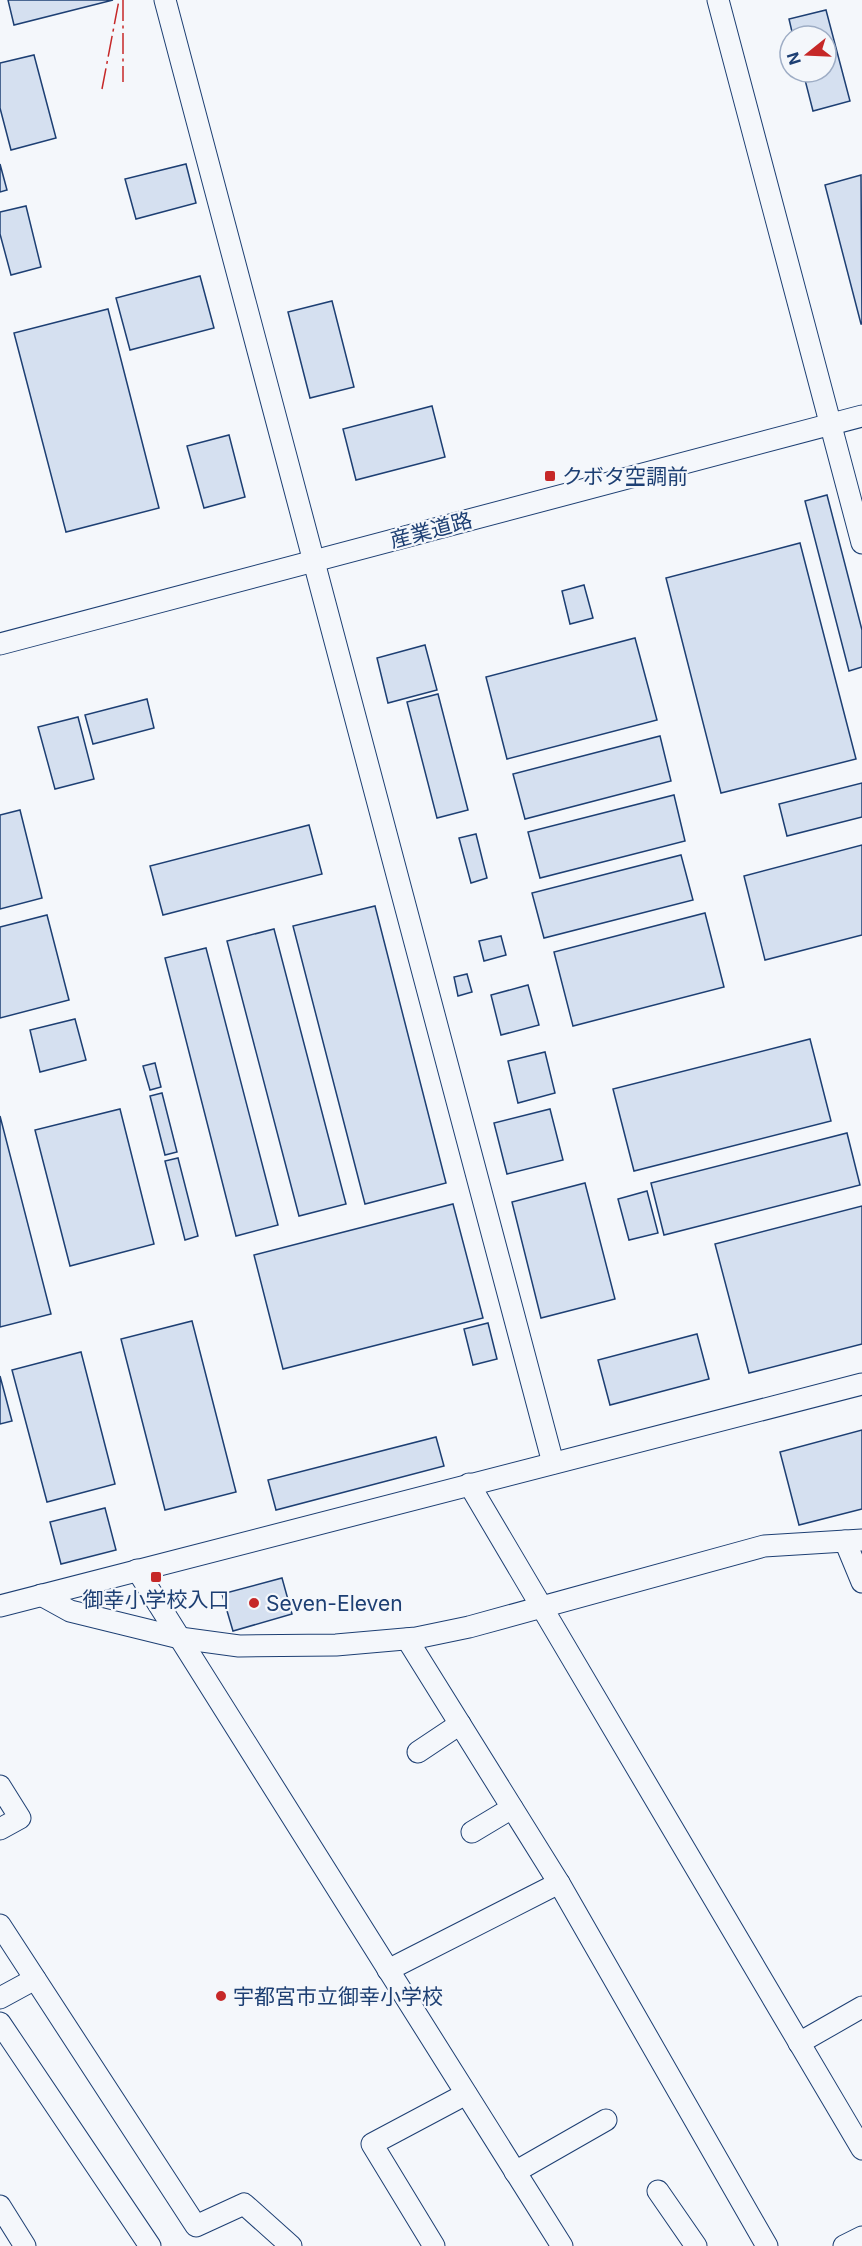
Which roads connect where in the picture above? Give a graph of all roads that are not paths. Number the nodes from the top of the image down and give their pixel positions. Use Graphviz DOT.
graph roads {
  1 [pos="165,0"];
  2 [pos="718,0"];
  3 [pos="862,416"];
  4 [pos="831,425"];
  5 [pos="862,543"];
  6 [pos="313,561"];
  7 [pos="0,644"];
  8 [pos="862,1384"];
  9 [pos="553,1463"];
  10 [pos="469,1484"];
  11 [pos="853,1540"];
  12 [pos="137,1570"];
  13 [pos="862,1582"];
  14 [pos="41,1595"];
  15 [pos="0,1606"];
  16 [pos="542,1609"];
  17 [pos="180,1638"];
  18 [pos="407,1639"];
  19 [pos="460,1724"];
  20 [pos="418,1752"];
  21 [pos="0,1786"];
  22 [pos="512,1808"];
  23 [pos="0,1829"];
  24 [pos="472,1832"];
  25 [pos="559,1883"];
  26 [pos="0,1925"];
  27 [pos="388,1970"];
  28 [pos="35,1979"];
  29 [pos="0,1998"];
  30 [pos="862,2007"];
  31 [pos="0,2023"];
  32 [pos="799,2043"];
  33 [pos="466,2094"];
  34 [pos="606,2120"];
  35 [pos="862,2149"];
  36 [pos="515,2172"];
  37 [pos="658,2191"];
  38 [pos="0,2206"];
  39 [pos="25,2246"];
  40 [pos="150,2246"];
  41 [pos="291,2246"];
  42 [pos="434,2246"];
  43 [pos="562,2246"];
  44 [pos="696,2246"];
  45 [pos="767,2246"];
  1 -- 6 [label="street"];
  2 -- 4 [label="street"];
  3 -- 4 [label="street, 産業道路"];
  4 -- 5 [label="street"];
  4 -- 6 [label="street, 産業道路"];
  6 -- 7 [label="street, 産業道路"];
  6 -- 9 [label="street"];
  8 -- 9 [label="street"];
  9 -- 10 [label="street"];
  10 -- 12 [label="street"];
  10 -- 16 [label="street"];
  11 -- 13 [label="street"];
  11 -- 16 [label="street"];
  12 -- 14 [label="street"];
  12 -- 17 [label="street"];
  14 -- 15 [label="street"];
  14 -- 17 [label="street"];
  16 -- 18 [label="street"];
  16 -- 32 [label="street"];
  17 -- 18 [label="street"];
  17 -- 27 [label="street"];
  18 -- 19 [label="street"];
  19 -- 20 [label="street"];
  19 -- 22 [label="street"];
  21 -- 23 [label="street"];
  22 -- 24 [label="street"];
  22 -- 25 [label="street"];
  25 -- 27 [label="street"];
  25 -- 45 [label="street"];
  26 -- 28 [label="street"];
  27 -- 33 [label="street"];
  28 -- 29 [label="street"];
  28 -- 41 [label="street"];
  30 -- 32 [label="street"];
  31 -- 40 [label="street"];
  32 -- 35 [label="street"];
  33 -- 36 [label="street"];
  33 -- 42 [label="street"];
  34 -- 36 [label="street"];
  36 -- 43 [label="street"];
  37 -- 44 [label="street"];
  38 -- 39 [label="street"];
}
